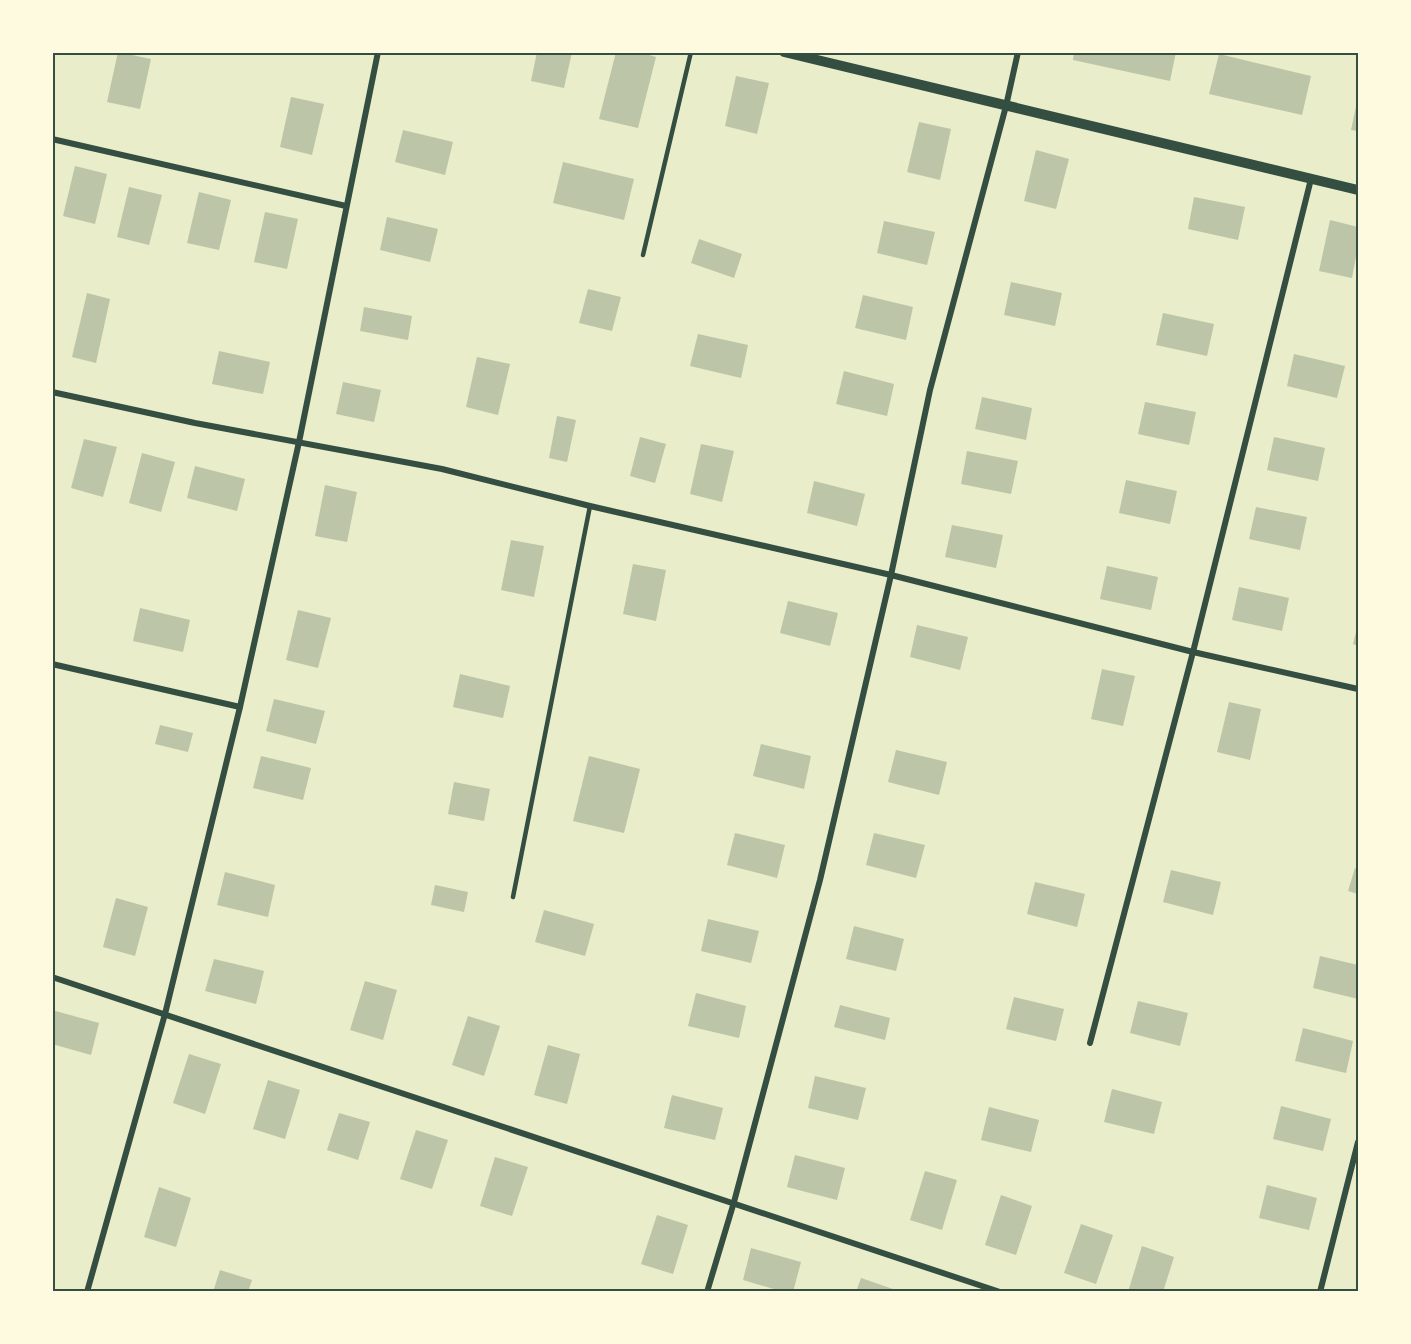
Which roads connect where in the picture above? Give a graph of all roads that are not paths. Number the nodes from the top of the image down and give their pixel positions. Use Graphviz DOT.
graph roads {
  1 [pos="378,52"];
  2 [pos="691,52"];
  3 [pos="784,52"];
  4 [pos="1018,52"];
  5 [pos="1006,106"];
  6 [pos="52,139"];
  7 [pos="1311,179"];
  8 [pos="1359,190"];
  9 [pos="346,206"];
  10 [pos="643,255"];
  11 [pos="52,392"];
  12 [pos="299,442"];
  13 [pos="590,506"];
  14 [pos="891,575"];
  15 [pos="1193,652"];
  16 [pos="52,664"];
  17 [pos="1359,689"];
  18 [pos="240,707"];
  19 [pos="513,897"];
  20 [pos="52,977"];
  21 [pos="165,1014"];
  22 [pos="1090,1043"];
  23 [pos="1359,1142"];
  24 [pos="734,1202"];
  25 [pos="87,1292"];
  26 [pos="707,1292"];
  27 [pos="1000,1292"];
  28 [pos="1320,1292"];
  1 -- 9 [label="street"];
  2 -- 10 [label="lane"];
  3 -- 5 [label="street"];
  4 -- 5 [label="street"];
  5 -- 7 [label="street"];
  5 -- 14 [label="street"];
  6 -- 9 [label="street"];
  7 -- 8 [label="street"];
  7 -- 15 [label="street"];
  9 -- 12 [label="street"];
  11 -- 12 [label="street"];
  12 -- 13 [label="street"];
  12 -- 18 [label="street"];
  13 -- 14 [label="street"];
  13 -- 19 [label="lane"];
  14 -- 15 [label="street"];
  14 -- 24 [label="street"];
  15 -- 17 [label="street"];
  15 -- 22 [label="street"];
  16 -- 18 [label="street"];
  18 -- 21 [label="street"];
  20 -- 21 [label="street"];
  21 -- 24 [label="street"];
  21 -- 25 [label="street"];
  23 -- 28 [label="street"];
  24 -- 26 [label="street"];
  24 -- 27 [label="street"];
}
